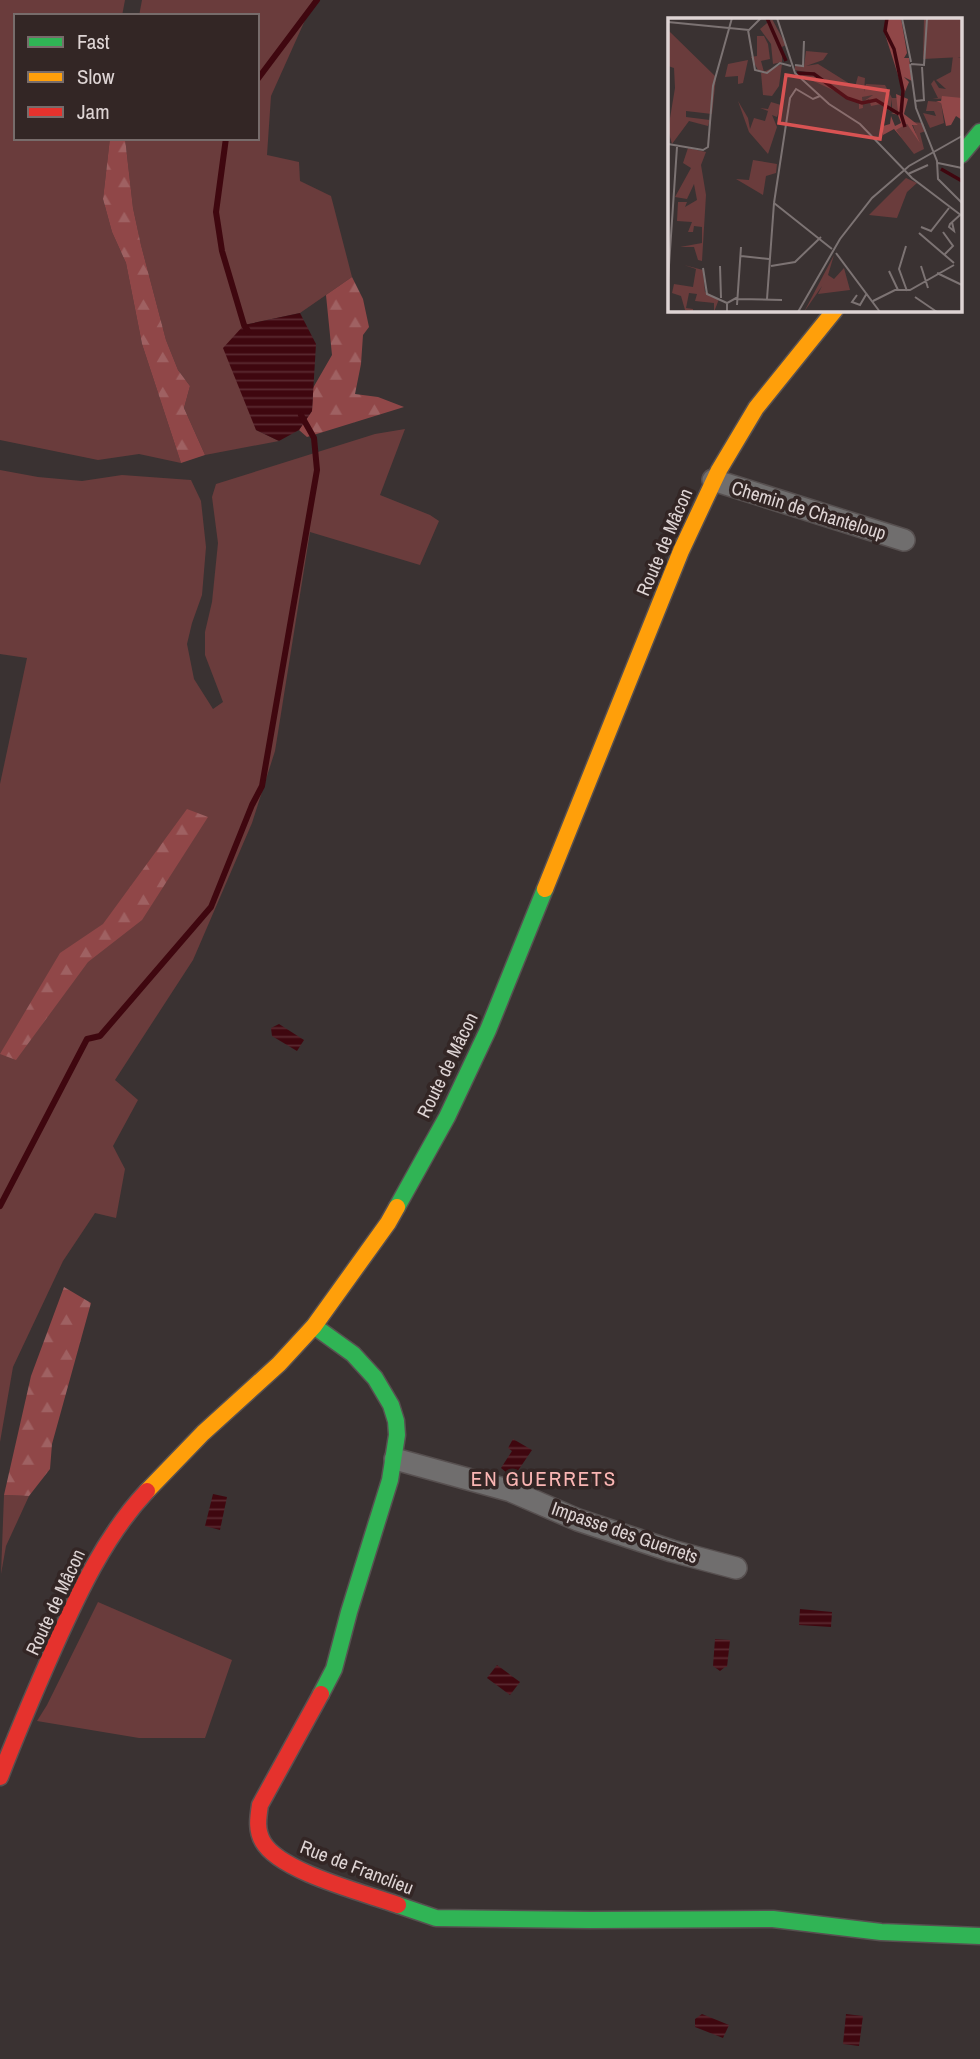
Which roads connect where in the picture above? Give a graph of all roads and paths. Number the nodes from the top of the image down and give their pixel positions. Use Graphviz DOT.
graph roads {
  1 [pos="980,132"];
  2 [pos="962,154"];
  3 [pos="833,312"];
  4 [pos="713,480"];
  5 [pos="904,540"];
  6 [pos="314,1325"];
  7 [pos="395,1459"];
  8 [pos="736,1567"];
  9 [pos="0,1777"];
  10 [pos="980,1936"];
  1 -- 2 [label="street"];
  3 -- 4 [label="street, Route de Mâcon"];
  4 -- 5 [label="street, Chemin de Chanteloup"];
  4 -- 6 [label="street, Route de Mâcon"];
  6 -- 7 [label="street, Rue de Franclieu"];
  6 -- 9 [label="street, Route de Mâcon"];
  7 -- 8 [label="street, Impasse des Guerrets"];
  7 -- 10 [label="street, Rue de Franclieu"];
}
